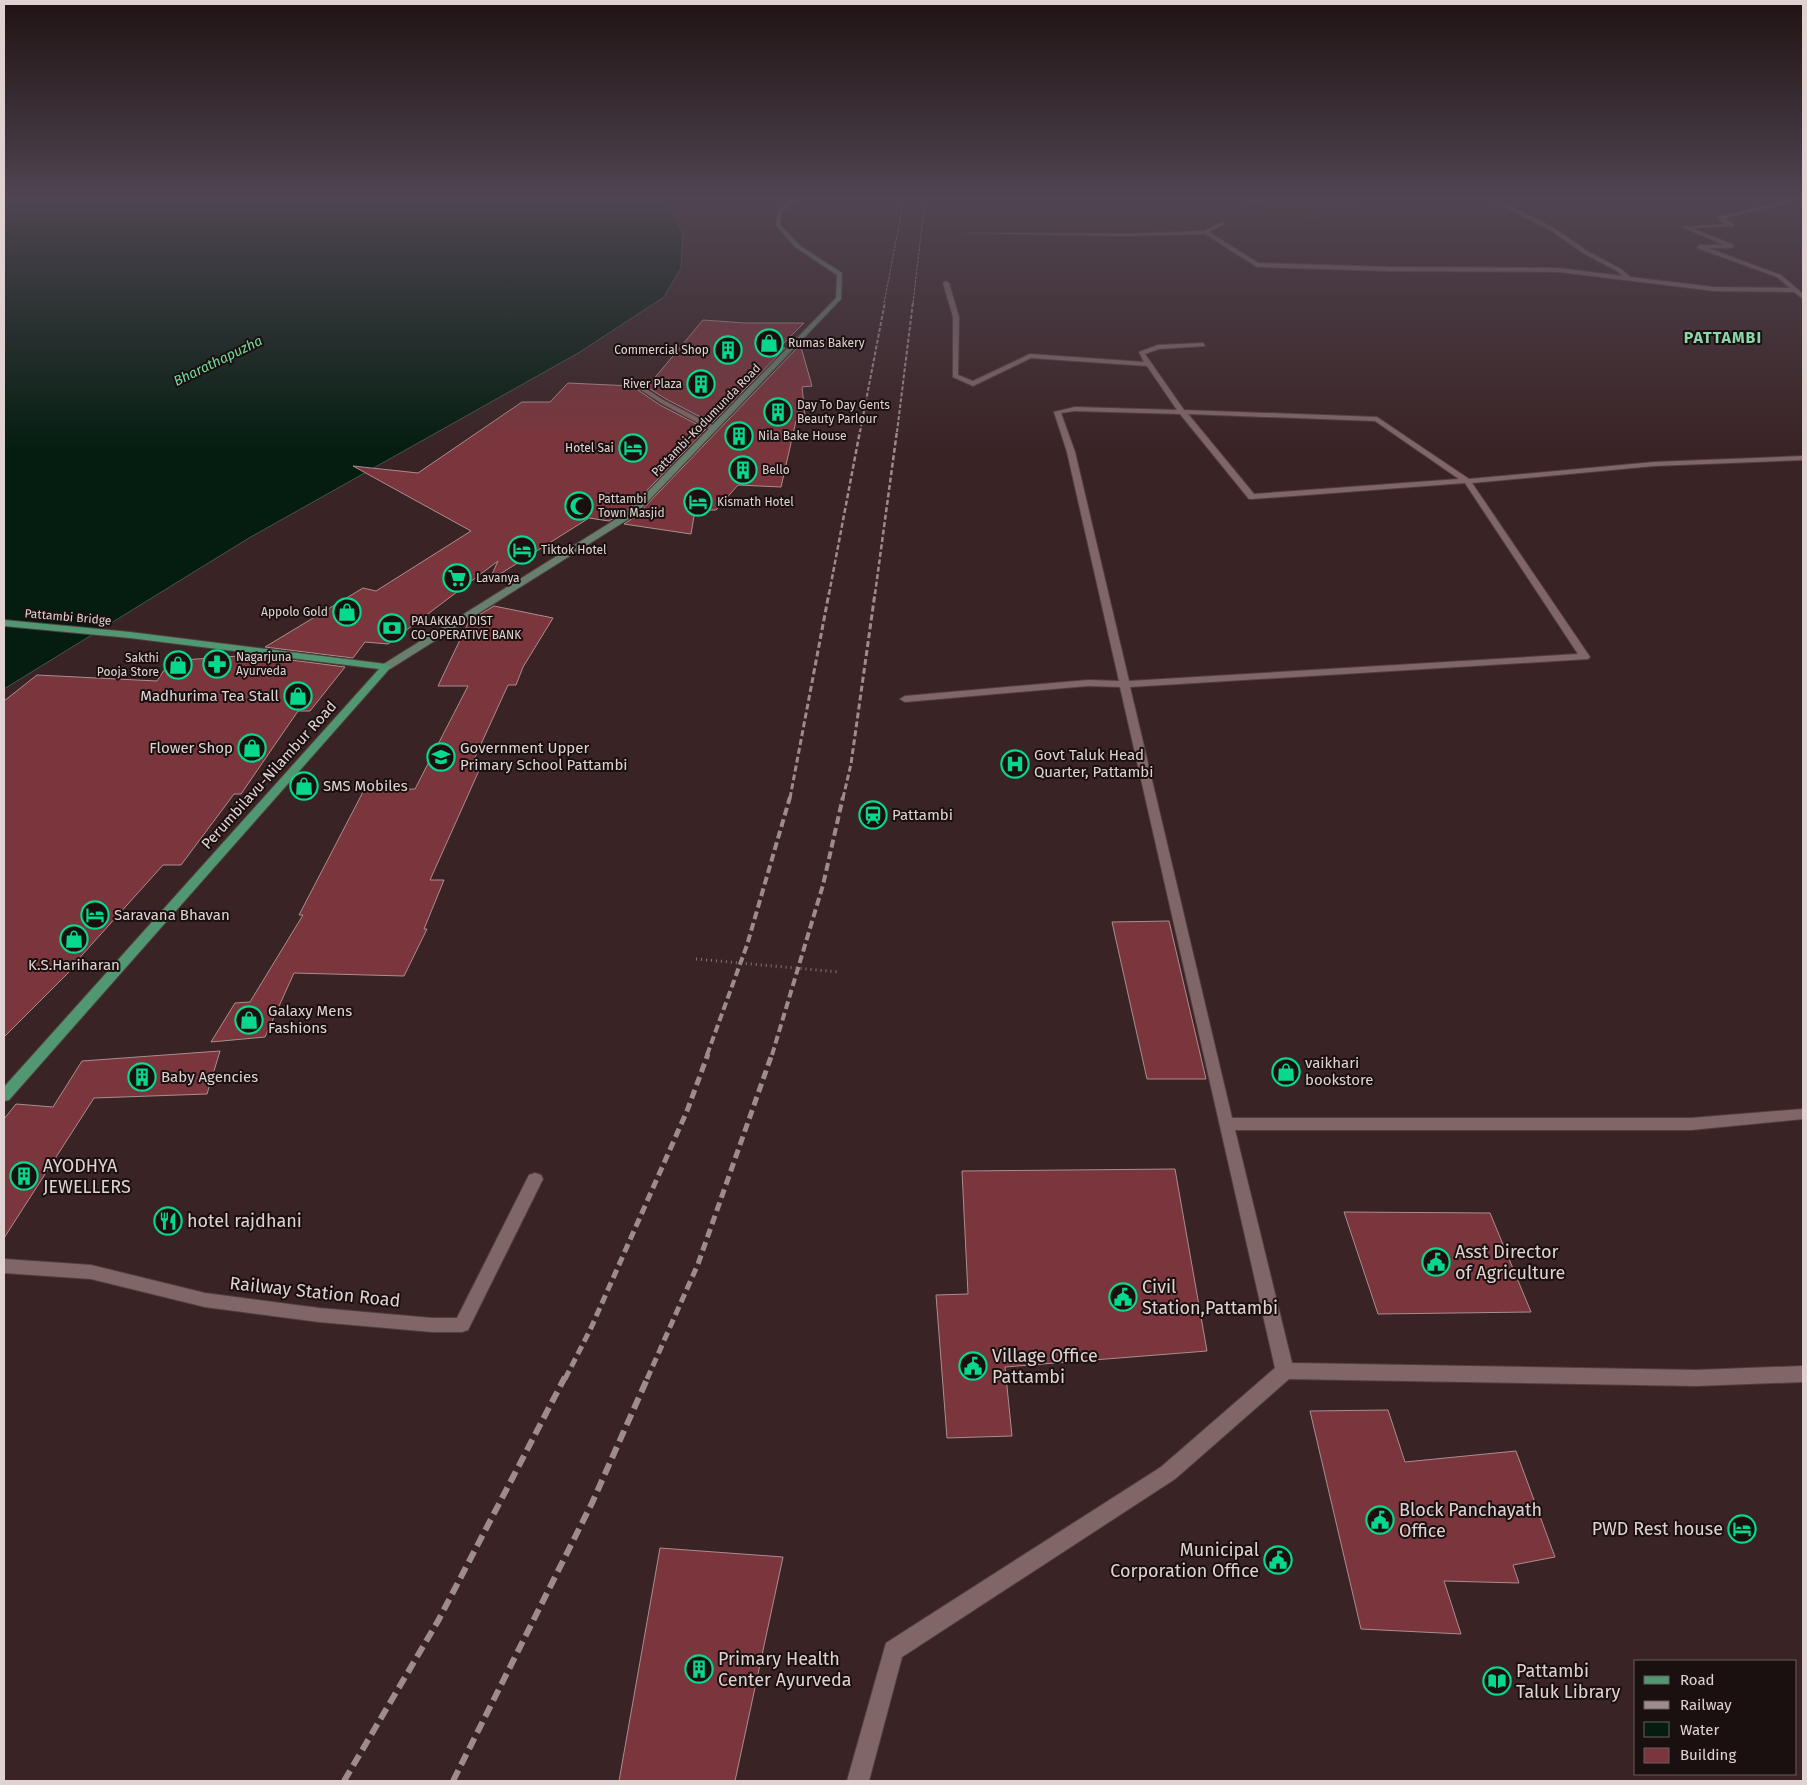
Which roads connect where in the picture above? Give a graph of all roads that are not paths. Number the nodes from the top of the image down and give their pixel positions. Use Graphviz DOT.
graph roads {
  1 [pos="840,283"];
  2 [pos="946,283"];
  3 [pos="1669,283"];
  4 [pos="1788,283"];
  5 [pos="1796,290"];
  6 [pos="1803,296"];
  7 [pos="1203,345"];
  8 [pos="1149,364"];
  9 [pos="629,380"];
  10 [pos="1182,412"];
  11 [pos="714,428"];
  12 [pos="1803,458"];
  13 [pos="1468,481"];
  14 [pos="4,623"];
  15 [pos="386,667"];
  16 [pos="1124,684"];
  17 [pos="905,700"];
  18 [pos="4,1096"];
  19 [pos="1803,1114"];
  20 [pos="1226,1124"];
  21 [pos="535,1178"];
  22 [pos="4,1266"];
  23 [pos="1285,1372"];
  24 [pos="1803,1374"];
  25 [pos="858,1781"];
  1 -- 11 [label="main road, Pattambi-Kodumunda Road"];
  2 -- 8 [label="street"];
  3 -- 5 [label="street"];
  4 -- 5 [label="street"];
  5 -- 6 [label="street"];
  7 -- 8 [label="street"];
  8 -- 10 [label="street"];
  9 -- 11 [label="street"];
  10 -- 13 [label="street"];
  10 -- 13 [label="street"];
  10 -- 16 [label="street"];
  11 -- 15 [label="main road, Pattambi-Kodumunda Road"];
  12 -- 13 [label="street"];
  13 -- 16 [label="street"];
  14 -- 15 [label="main road, Pattambi Bridge"];
  15 -- 18 [label="main road, Perumbilavu-Nilambur Road"];
  16 -- 17 [label="street"];
  16 -- 20 [label="street"];
  19 -- 20 [label="street"];
  20 -- 23 [label="street"];
  21 -- 22 [label="street, Railway Station Road"];
  23 -- 24 [label="street"];
  23 -- 25 [label="street"];
}
